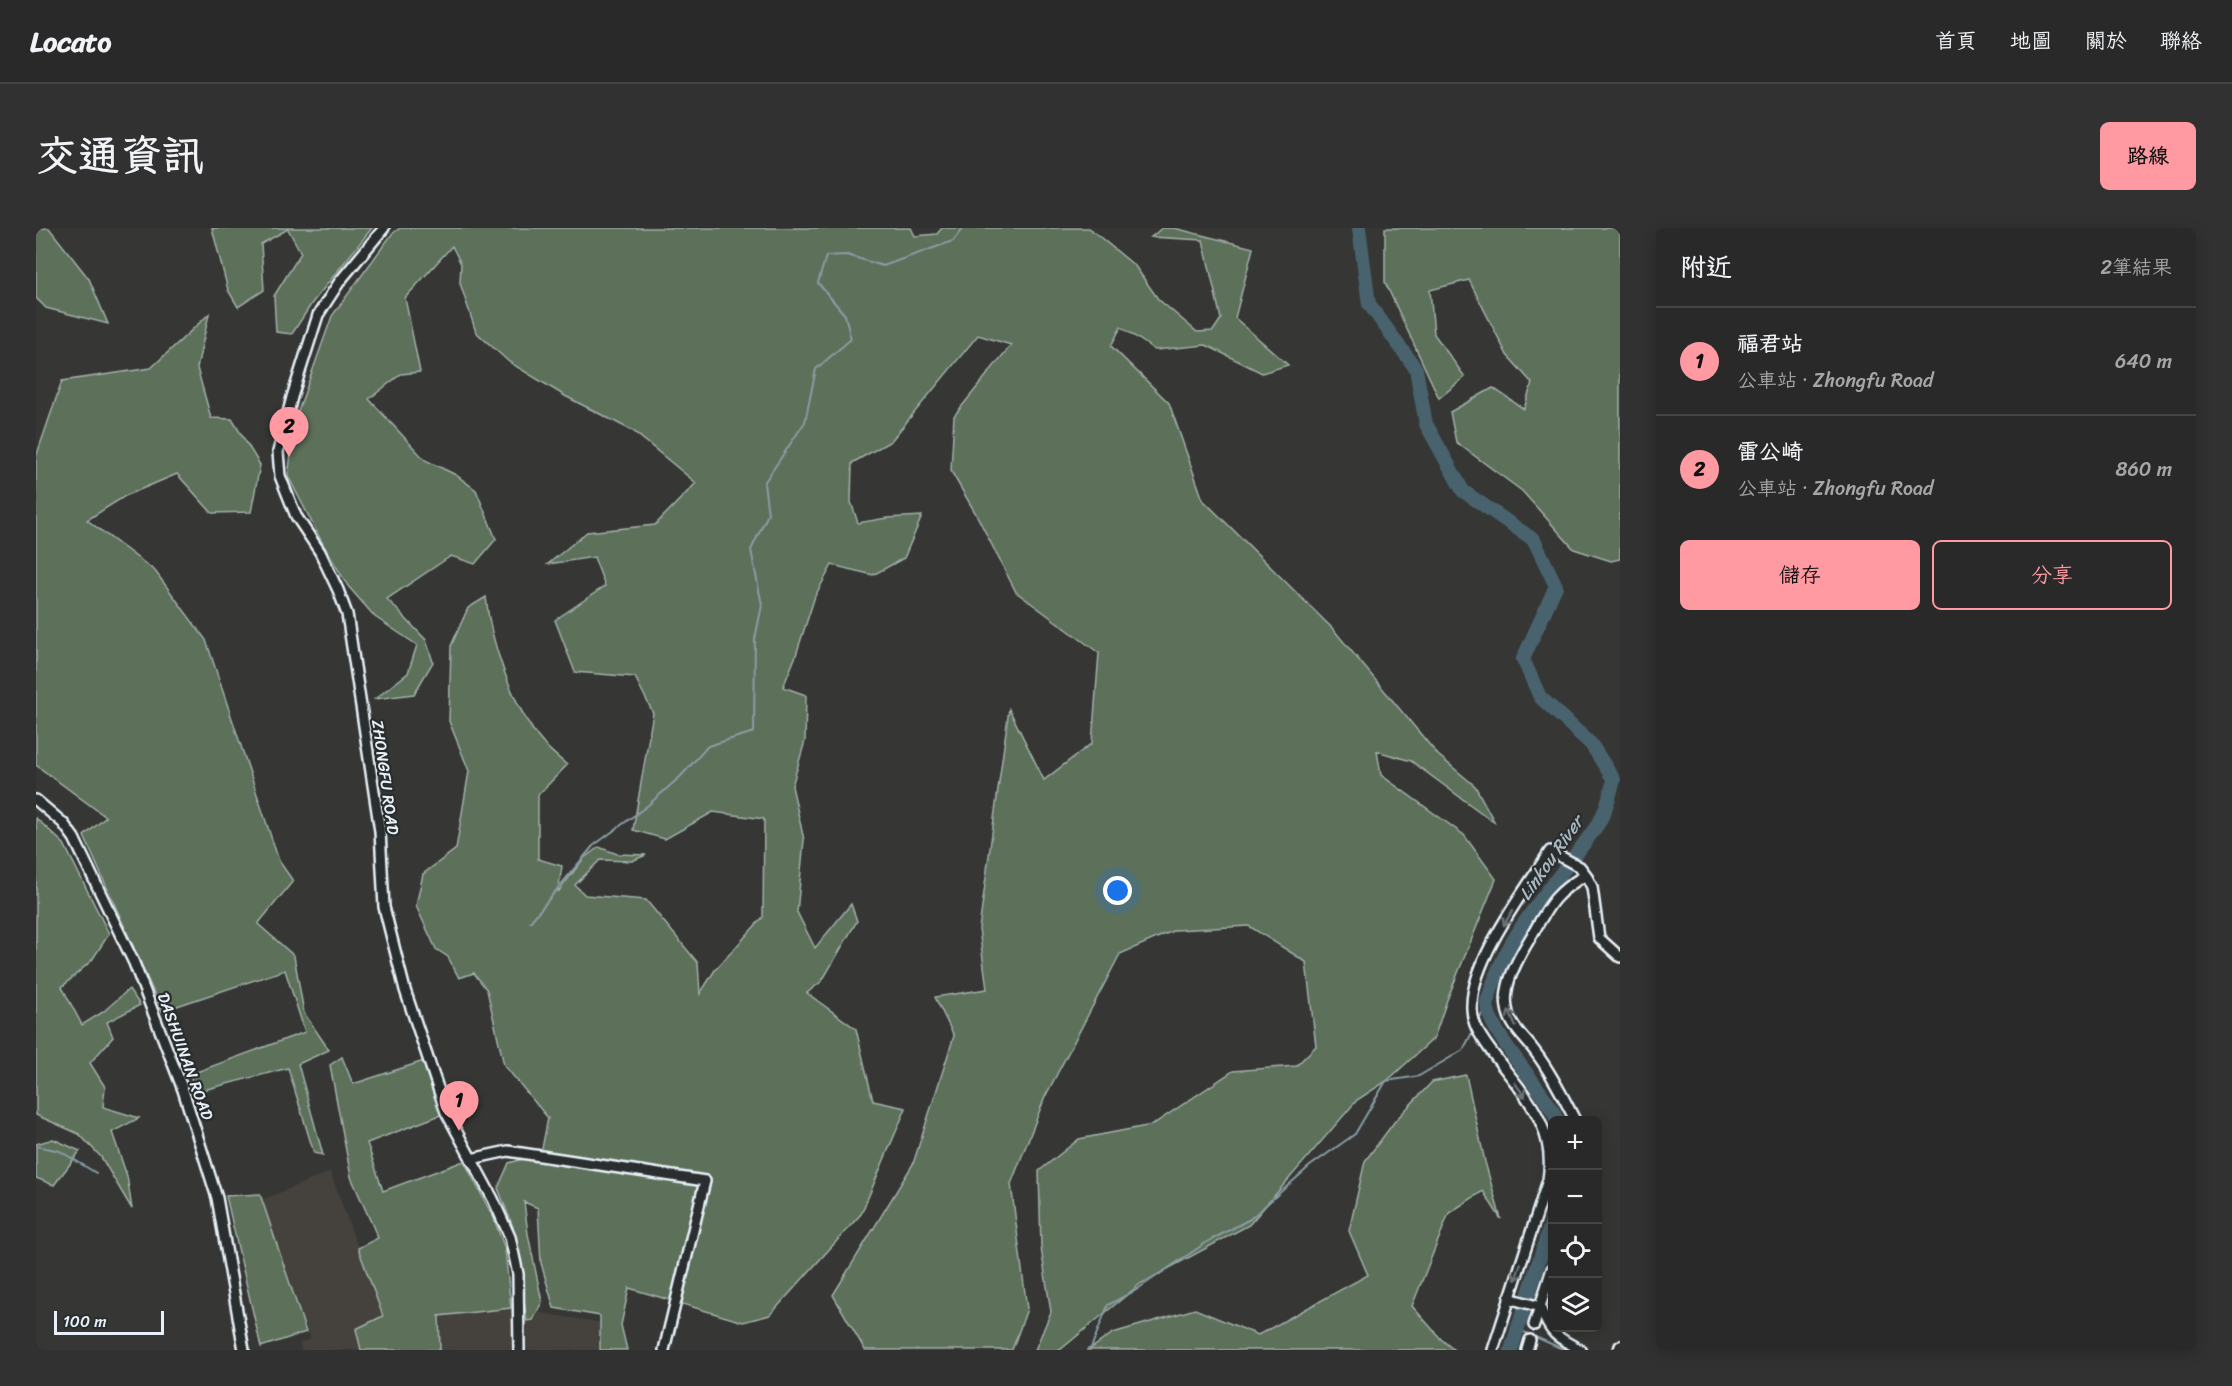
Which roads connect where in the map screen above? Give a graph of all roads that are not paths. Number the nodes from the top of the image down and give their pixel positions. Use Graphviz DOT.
graph roads {
  1 [pos="384,228"];
  2 [pos="36,800"];
  3 [pos="1583,871"];
  4 [pos="1620,957"];
  5 [pos="1573,1116"];
  6 [pos="471,1159"];
  7 [pos="1548,1278"];
  8 [pos="1513,1299"];
  9 [pos="1537,1306"];
  10 [pos="1534,1326"];
  11 [pos="1530,1340"];
  12 [pos="244,1350"];
  13 [pos="519,1350"];
  14 [pos="664,1350"];
  15 [pos="1493,1350"];
  16 [pos="1527,1350"];
  17 [pos="1581,1350"];
  1 -- 6 [label="street, ZHONGFU ROAD"];
  2 -- 12 [label="street, DASHUINAN ROAD"];
  3 -- 4 [label="street"];
  5 -- 3 [label="street, one-way"];
  3 -- 8 [label="street, one-way"];
  6 -- 13 [label="street, ZHONGFU ROAD"];
  6 -- 14 [label="street"];
  7 -- 9 [label="street"];
  8 -- 9 [label="street"];
  8 -- 15 [label="street"];
  9 -- 10 [label="street"];
  9 -- 17 [label="street"];
  11 -- 16 [label="street"];
}
